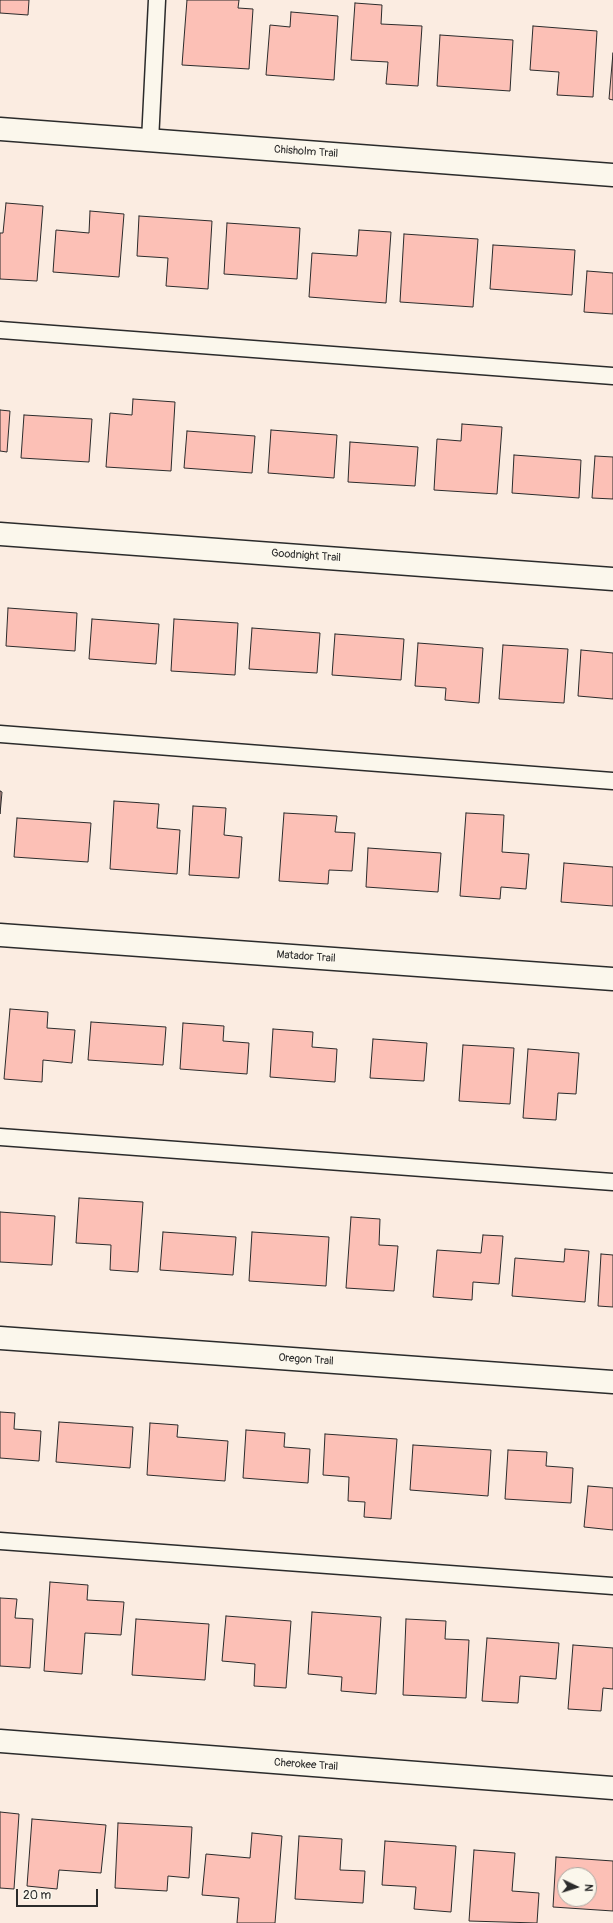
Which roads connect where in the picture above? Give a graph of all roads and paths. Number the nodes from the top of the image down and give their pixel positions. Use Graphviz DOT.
graph roads {
  1 [pos="157,0"];
  2 [pos="0,129"];
  3 [pos="150,140"];
  4 [pos="613,175"];
  5 [pos="0,330"];
  6 [pos="613,376"];
  7 [pos="0,534"];
  8 [pos="613,579"];
  9 [pos="0,734"];
  10 [pos="613,781"];
  11 [pos="0,935"];
  12 [pos="613,979"];
  13 [pos="0,1137"];
  14 [pos="613,1182"];
  15 [pos="0,1338"];
  16 [pos="613,1382"];
  17 [pos="0,1541"];
  18 [pos="613,1586"];
  19 [pos="0,1741"];
  20 [pos="613,1788"];
  1 -- 3 [label="lane"];
  2 -- 3 [label="street, Chisholm Trail"];
  3 -- 4 [label="street, Chisholm Trail"];
  5 -- 6 [label="lane"];
  7 -- 8 [label="street, Goodnight Trail"];
  9 -- 10 [label="lane"];
  11 -- 12 [label="street, Matador Trail"];
  13 -- 14 [label="lane"];
  15 -- 16 [label="street, Oregon Trail"];
  17 -- 18 [label="lane"];
  19 -- 20 [label="street, Cherokee Trail"];
}
